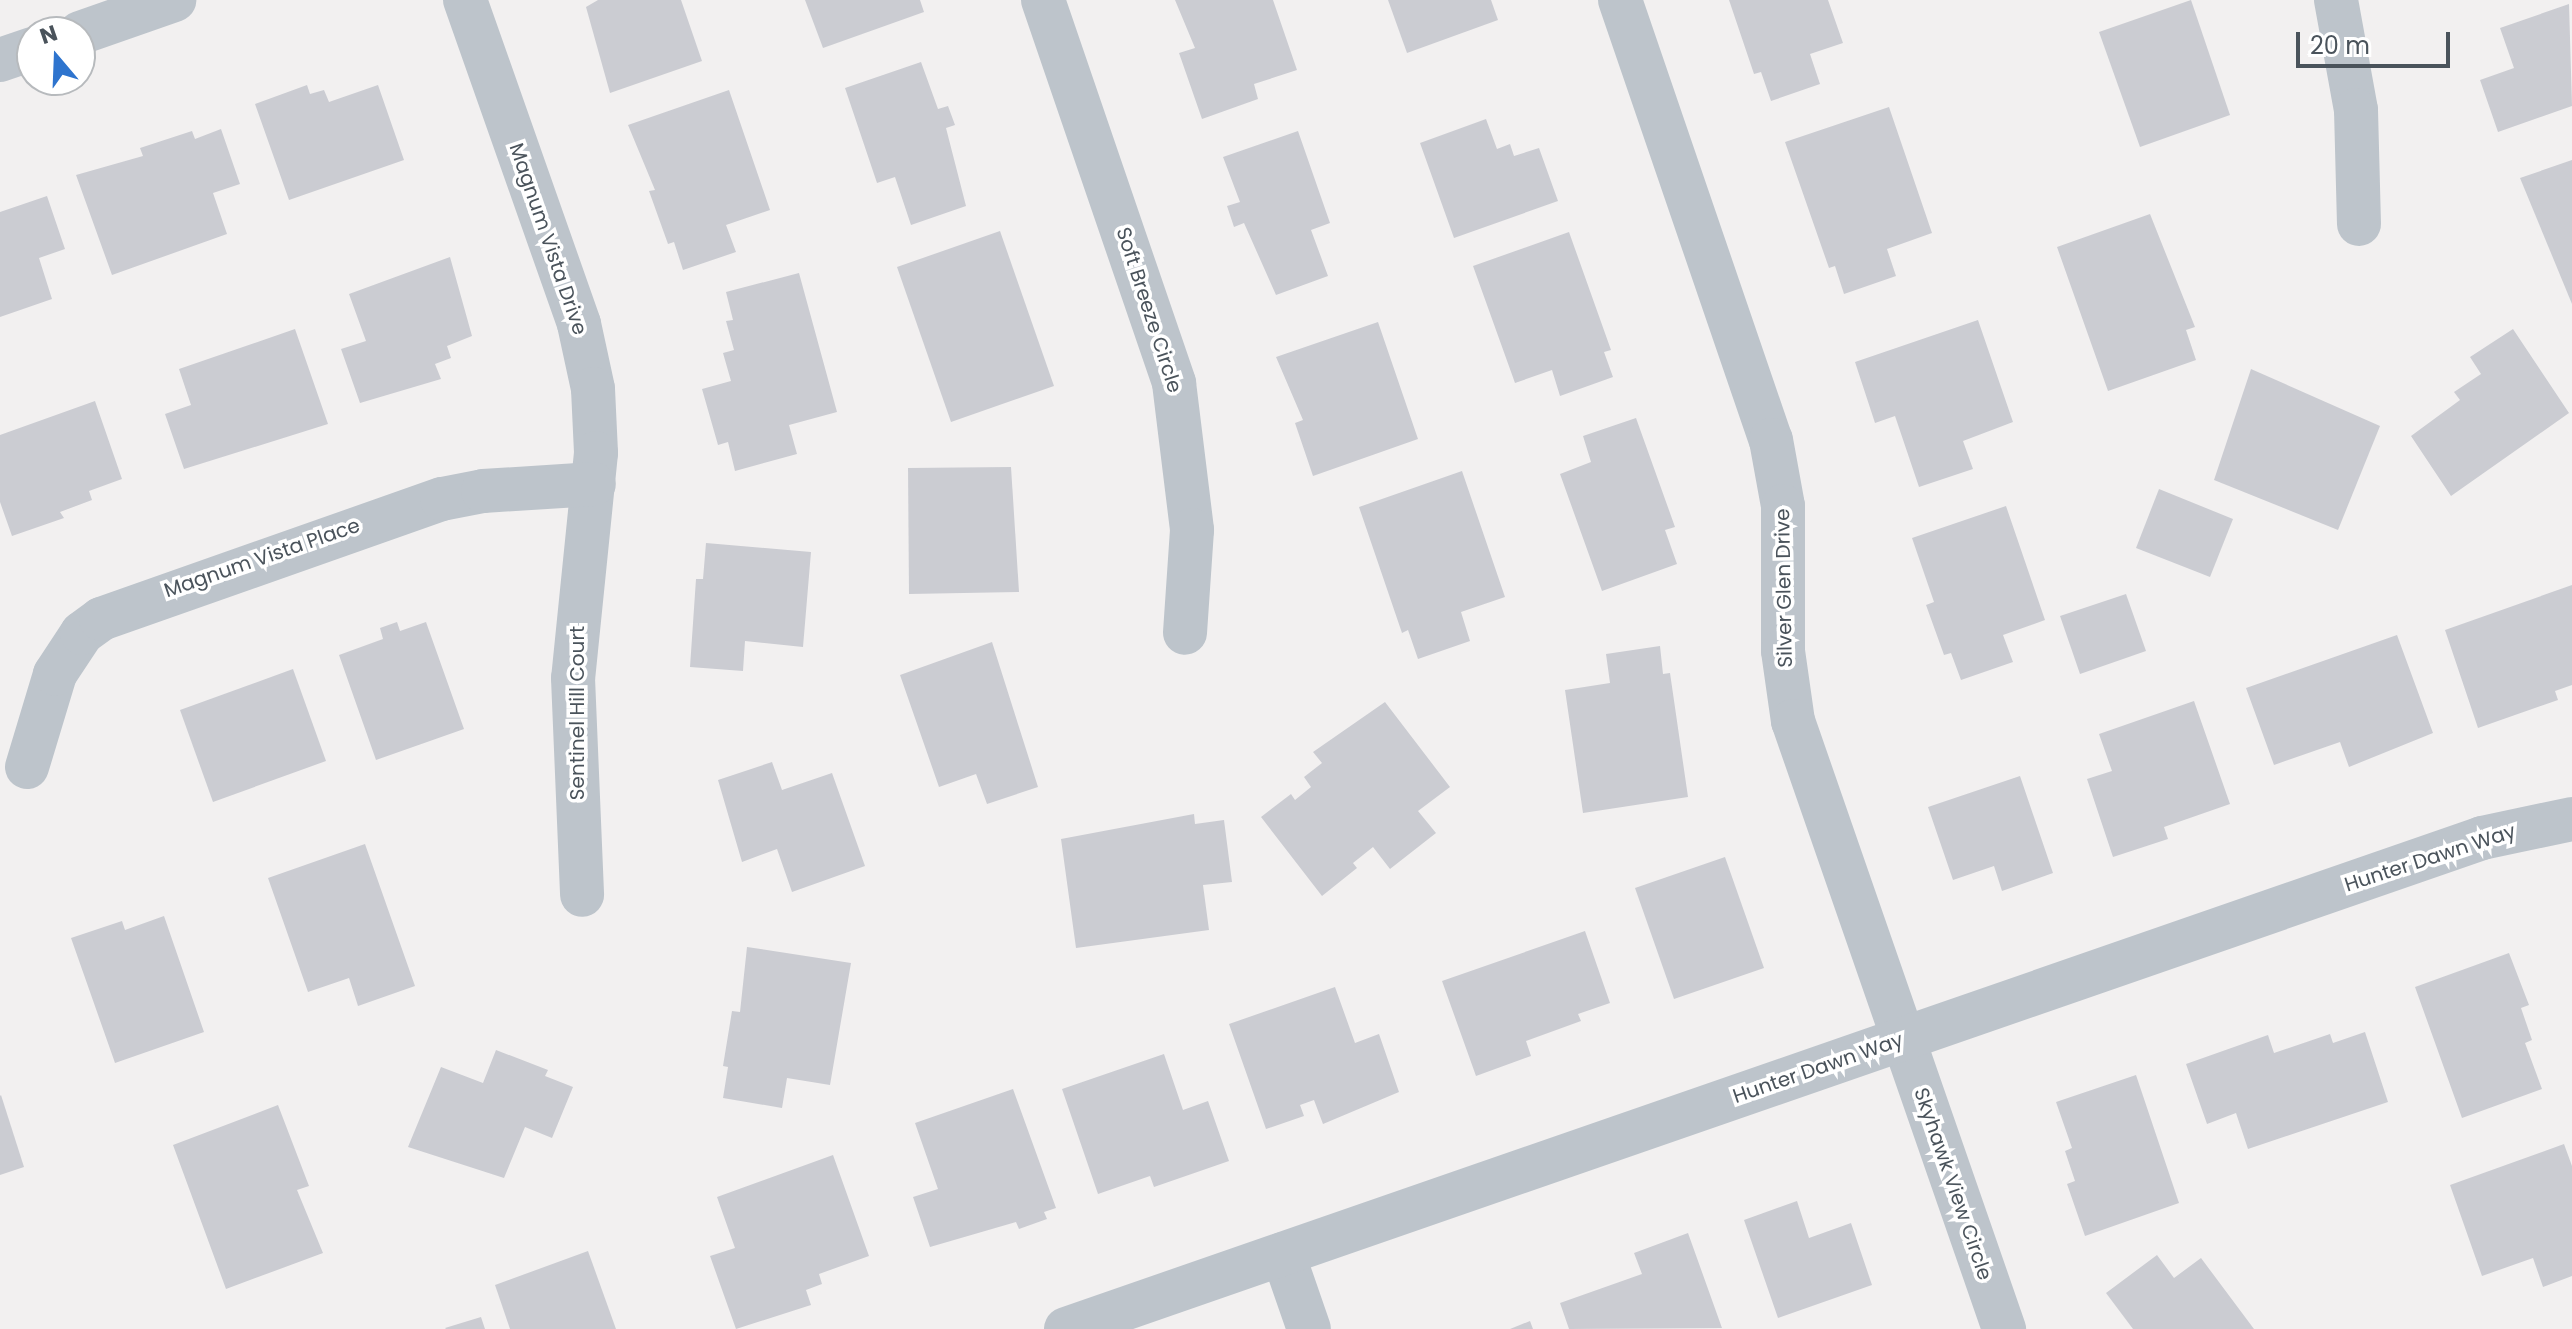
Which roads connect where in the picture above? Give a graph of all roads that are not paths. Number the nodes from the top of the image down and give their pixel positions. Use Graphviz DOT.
graph roads {
  1 [pos="174,0"];
  2 [pos="465,0"];
  3 [pos="1043,0"];
  4 [pos="1620,0"];
  5 [pos="2336,0"];
  6 [pos="96,27"];
  7 [pos="2359,224"];
  8 [pos="594,484"];
  9 [pos="1185,633"];
  10 [pos="27,767"];
  11 [pos="2572,819"];
  12 [pos="582,895"];
  13 [pos="1903,1039"];
  14 [pos="1283,1254"];
  15 [pos="1066,1329"];
  16 [pos="1309,1329"];
  17 [pos="2004,1329"];
  1 -- 6 [label="street"];
  2 -- 8 [label="street, Magnum Vista Drive"];
  3 -- 9 [label="street, Soft Breeze Circle"];
  4 -- 13 [label="street, Silver Glen Drive"];
  5 -- 7 [label="street"];
  8 -- 10 [label="street, Magnum Vista Place"];
  8 -- 12 [label="street, Sentinel Hill Court"];
  11 -- 13 [label="street, Hunter Dawn Way"];
  13 -- 14 [label="street, Hunter Dawn Way"];
  13 -- 17 [label="street, Skyhawk View Circle"];
  14 -- 15 [label="street, Hunter Dawn Way"];
  14 -- 16 [label="street"];
}
